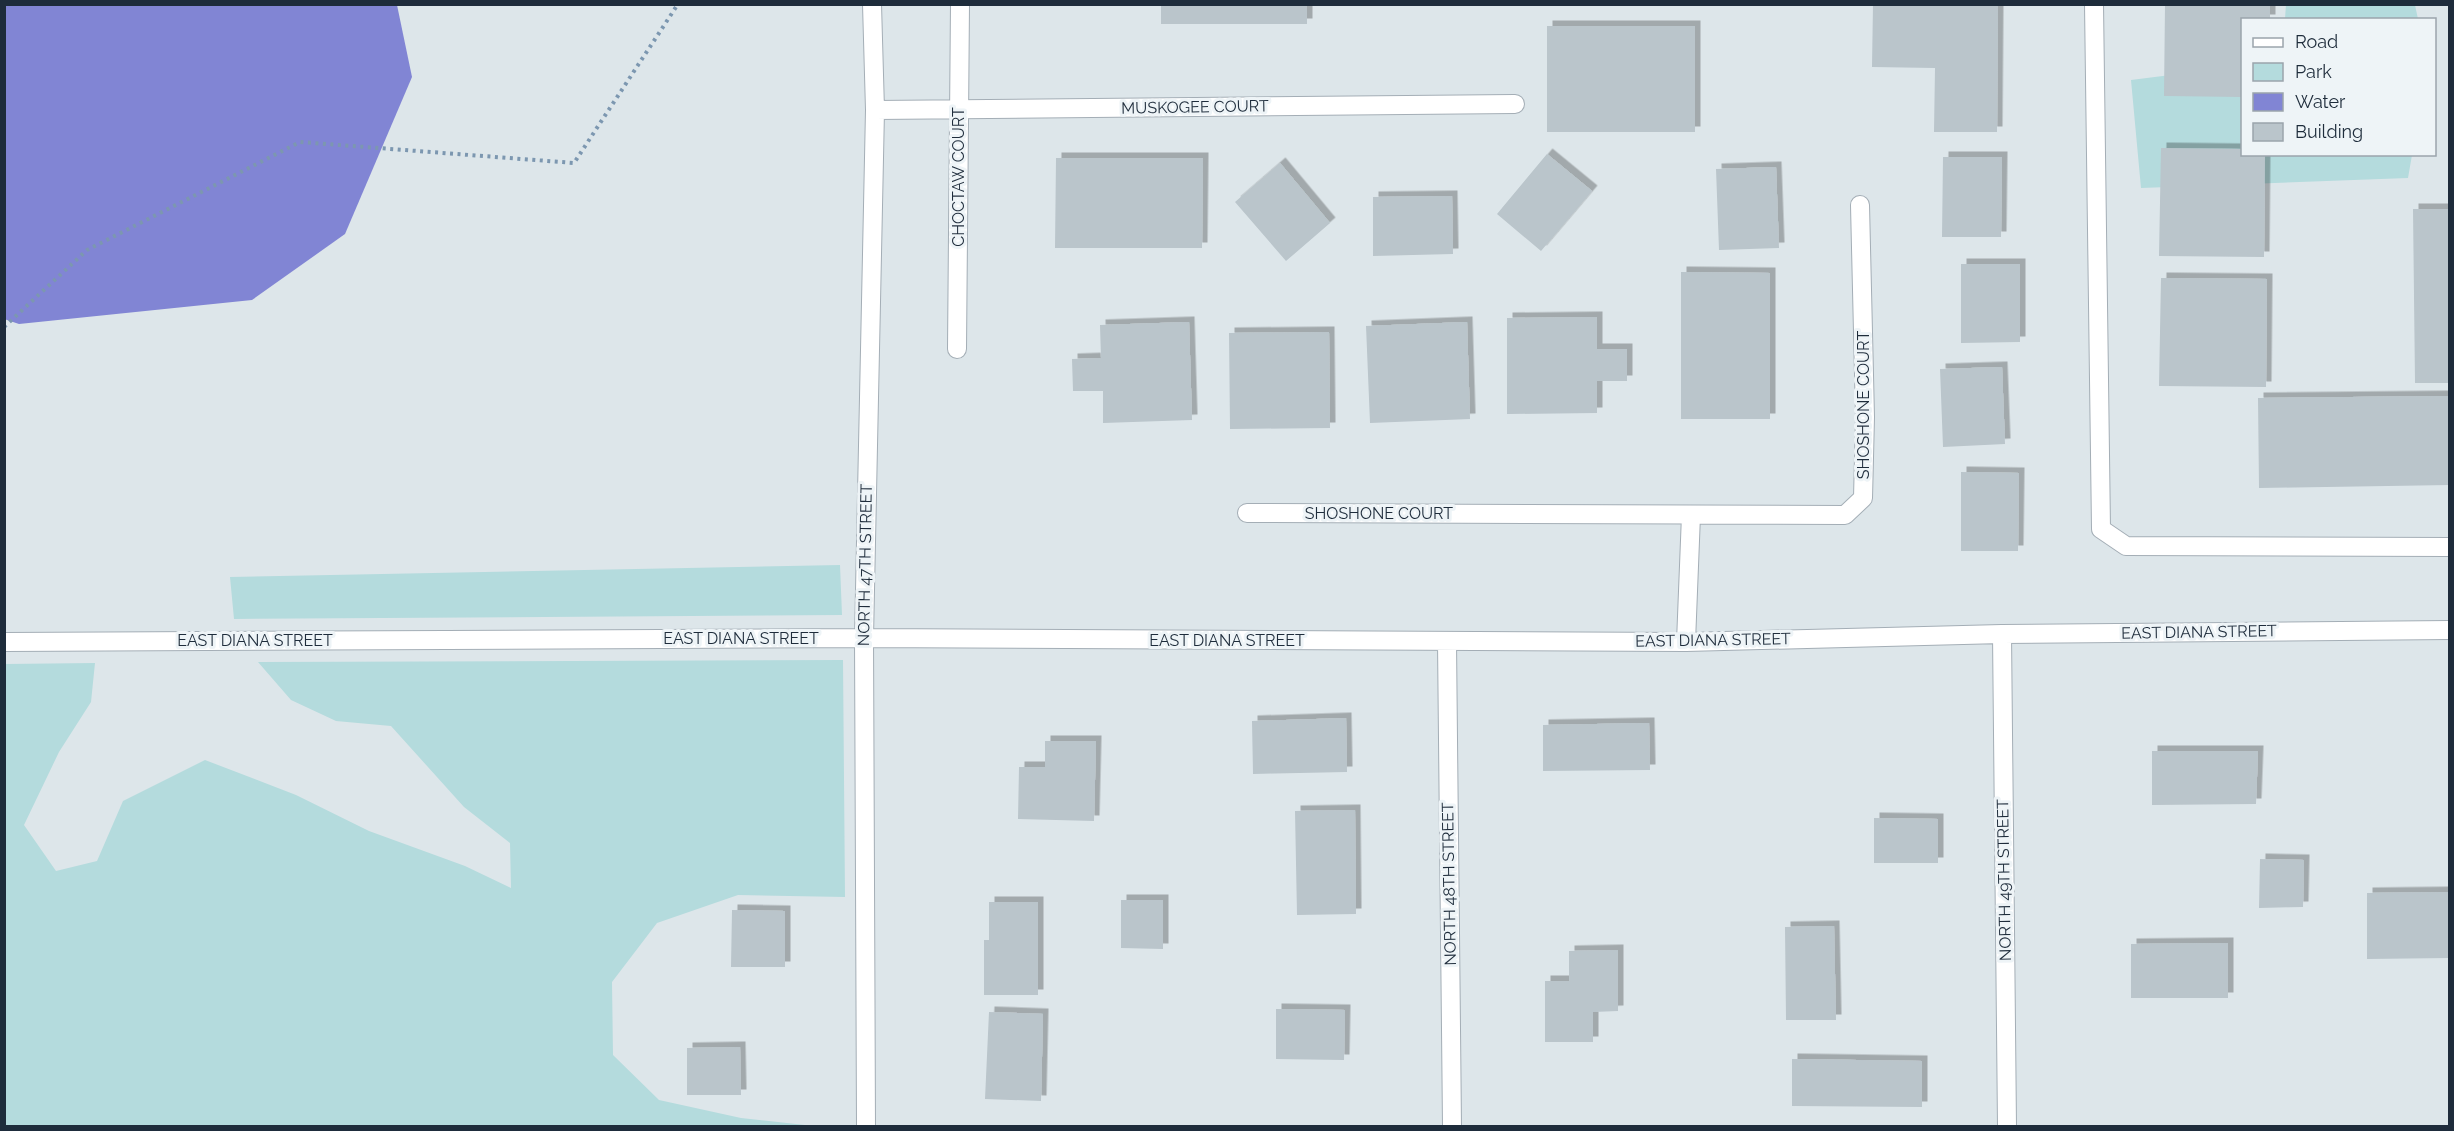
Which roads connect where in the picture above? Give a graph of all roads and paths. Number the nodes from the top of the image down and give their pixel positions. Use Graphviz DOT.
graph roads {
  1 [pos="678,4"];
  2 [pos="872,4"];
  3 [pos="960,4"];
  4 [pos="2094,4"];
  5 [pos="1515,104"];
  6 [pos="959,109"];
  7 [pos="875,110"];
  8 [pos="1860,206"];
  9 [pos="4,327"];
  10 [pos="957,349"];
  11 [pos="1247,513"];
  12 [pos="1691,515"];
  13 [pos="2450,547"];
  14 [pos="2450,630"];
  15 [pos="2002,634"];
  16 [pos="864,638"];
  17 [pos="4,642"];
  18 [pos="1447,642"];
  19 [pos="1686,642"];
  20 [pos="866,1126"];
  21 [pos="1452,1126"];
  22 [pos="2007,1126"];
  1 -- 9 [label="path"];
  2 -- 7 [label="street, NORTH 47TH STREET"];
  3 -- 6 [label="street, CHOCTAW COURT"];
  4 -- 13 [label="street"];
  5 -- 6 [label="street, MUSKOGEE COURT"];
  6 -- 7 [label="street, MUSKOGEE COURT"];
  6 -- 10 [label="street, CHOCTAW COURT"];
  7 -- 16 [label="street, NORTH 47TH STREET"];
  8 -- 12 [label="street, SHOSHONE COURT"];
  11 -- 12 [label="street, SHOSHONE COURT"];
  12 -- 19 [label="street"];
  14 -- 15 [label="street, EAST DIANA STREET"];
  15 -- 19 [label="street, EAST DIANA STREET"];
  15 -- 22 [label="street, NORTH 49TH STREET"];
  16 -- 17 [label="street, EAST DIANA STREET"];
  16 -- 18 [label="street, EAST DIANA STREET"];
  16 -- 20 [label="street, NORTH 47TH STREET"];
  18 -- 19 [label="street, EAST DIANA STREET"];
  18 -- 21 [label="street, NORTH 48TH STREET"];
}
